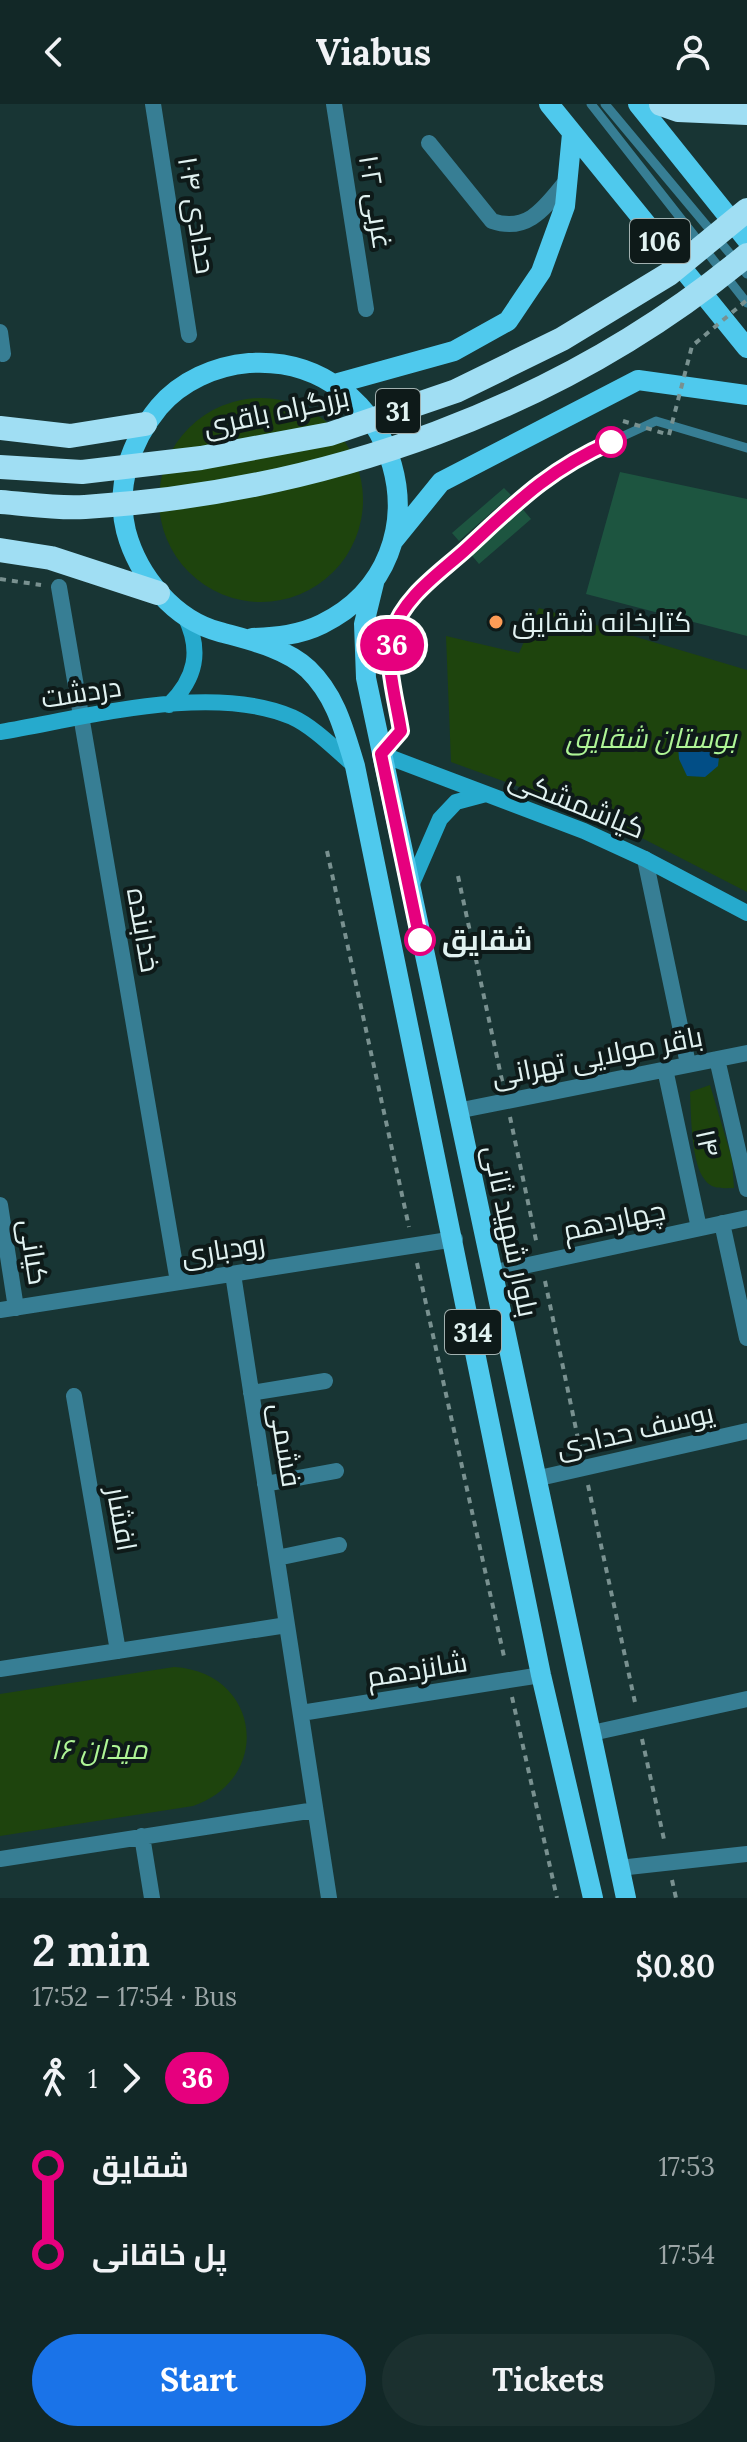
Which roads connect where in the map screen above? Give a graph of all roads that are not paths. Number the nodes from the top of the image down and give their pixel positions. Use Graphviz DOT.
graph roads {
  1 [pos="153,104"];
  2 [pos="334,104"];
  3 [pos="549,104"];
  4 [pos="591,104"];
  5 [pos="605,104"];
  6 [pos="638,104"];
  7 [pos="661,104"];
  8 [pos="747,113"];
  9 [pos="572,134"];
  10 [pos="429,143"];
  11 [pos="570,177"];
  12 [pos="747,210"];
  13 [pos="747,240"];
  14 [pos="747,255"];
  15 [pos="747,274"];
  16 [pos="747,302"];
  17 [pos="366,309"];
  18 [pos="0,332"];
  19 [pos="189,335"];
  20 [pos="747,348"];
  21 [pos="3,354"];
  22 [pos="335,384"];
  23 [pos="747,395"];
  24 [pos="145,424"];
  25 [pos="0,428"];
  26 [pos="747,448"];
  27 [pos="0,467"];
  28 [pos="0,502"];
  29 [pos="392,543"];
  30 [pos="0,550"];
  31 [pos="376,575"];
  32 [pos="59,587"];
  33 [pos="158,593"];
  34 [pos="185,616"];
  35 [pos="252,638"];
  36 [pos="169,705"];
  37 [pos="82,719"];
  38 [pos="0,732"];
  39 [pos="381,754"];
  40 [pos="355,766"];
  41 [pos="486,794"];
  42 [pos="645,859"];
  43 [pos="410,889"];
  44 [pos="747,913"];
  45 [pos="747,1053"];
  46 [pos="717,1059"];
  47 [pos="688,1064"];
  48 [pos="665,1069"];
  49 [pos="457,1111"];
  50 [pos="747,1189"];
  51 [pos="0,1205"];
  52 [pos="747,1218"];
  53 [pos="722,1223"];
  54 [pos="699,1228"];
  55 [pos="455,1239"];
  56 [pos="491,1273"];
  57 [pos="233,1274"];
  58 [pos="178,1282"];
  59 [pos="8,1309"];
  60 [pos="747,1338"];
  61 [pos="325,1381"];
  62 [pos="251,1393"];
  63 [pos="74,1396"];
  64 [pos="747,1431"];
  65 [pos="336,1471"];
  66 [pos="535,1479"];
  67 [pos="265,1484"];
  68 [pos="548,1538"];
  69 [pos="339,1545"];
  70 [pos="516,1546"];
  71 [pos="277,1558"];
  72 [pos="287,1625"];
  73 [pos="118,1651"];
  74 [pos="0,1669"];
  75 [pos="541,1675"];
  76 [pos="747,1699"];
  77 [pos="301,1713"];
  78 [pos="592,1733"];
  79 [pos="315,1810"];
  80 [pos="142,1836"];
  81 [pos="747,1854"];
  82 [pos="0,1859"];
  83 [pos="619,1868"];
  84 [pos="152,1898"];
  85 [pos="329,1898"];
  86 [pos="593,1898"];
  87 [pos="626,1898"];
  1 -- 19 [label="street, حدادی ۱۰۴"];
  2 -- 17 [label="street, ۱۰۲ غربی"];
  3 -- 9 [label="main road, 106"];
  4 -- 16 [label="lane"];
  5 -- 15 [label="lane"];
  6 -- 13 [label="main road, 106"];
  7 -- 8 [label="highway"];
  9 -- 11 [label="main road"];
  9 -- 20 [label="main road, 106"];
  10 -- 11 [label="street"];
  11 -- 22 [label="main road"];
  12 -- 27 [label="highway, بزرگراه باقری / 31, bridge"];
  14 -- 28 [label="highway, 31, bridge"];
  18 -- 21 [label="street"];
  22 -- 24 [label="main road"];
  22 -- 29 [label="main road"];
  23 -- 29 [label="main road"];
  24 -- 25 [label="highway"];
  24 -- 33 [label="main road"];
  26 -- 39 [label="lane"];
  29 -- 31 [label="main road"];
  30 -- 33 [label="highway"];
  31 -- 35 [label="main road"];
  31 -- 39 [label="main road, بلوار شهید ثانی / 314"];
  32 -- 37 [label="street, خدابنده"];
  33 -- 34 [label="main road"];
  34 -- 35 [label="main road"];
  34 -- 36 [label="main road"];
  35 -- 40 [label="main road, بلوار شهید ثانی / 314"];
  36 -- 37 [label="main road, دردشت"];
  36 -- 40 [label="main road, دردشت"];
  37 -- 38 [label="main road, دردشت"];
  37 -- 58 [label="street, خدابنده"];
  39 -- 41 [label="main road, کیاشمشکی"];
  39 -- 43 [label="main road, بلوار شهید ثانی / 314"];
  40 -- 55 [label="main road, بلوار شهید ثانی / 314"];
  41 -- 42 [label="main road, کیاشمشکی"];
  41 -- 43 [label="main road"];
  42 -- 44 [label="main road, کیاشمشکی"];
  42 -- 47 [label="street"];
  43 -- 49 [label="main road, بلوار شهید ثانی / 314"];
  45 -- 46 [label="street, باقر مولایی تهرانی"];
  46 -- 47 [label="street, باقر مولایی تهرانی"];
  46 -- 50 [label="street"];
  47 -- 48 [label="street, باقر مولایی تهرانی"];
  48 -- 49 [label="street, باقر مولایی تهرانی"];
  48 -- 54 [label="street, ۱۴"];
  49 -- 56 [label="main road, بلوار شهید ثانی / 314"];
  51 -- 59 [label="street, کیانی"];
  52 -- 53 [label="street, چهاردهم"];
  53 -- 54 [label="street, چهاردهم"];
  53 -- 60 [label="street"];
  54 -- 56 [label="street, چهاردهم"];
  55 -- 57 [label="street, رودباری"];
  55 -- 70 [label="main road, بلوار شهید ثانی / 314"];
  56 -- 66 [label="main road, بلوار شهید ثانی / 314"];
  57 -- 58 [label="street, رودباری"];
  57 -- 62 [label="street, فشمی"];
  58 -- 59 [label="street, رودباری"];
  61 -- 62 [label="street"];
  62 -- 67 [label="street, فشمی"];
  63 -- 73 [label="street, افشار"];
  64 -- 66 [label="street, یوسف حدادی"];
  65 -- 67 [label="street"];
  66 -- 68 [label="main road, بلوار شهید ثانی / 314"];
  67 -- 71 [label="street, فشمی"];
  68 -- 70 [label="main road"];
  68 -- 78 [label="main road, بلوار شهید ثانی / 314"];
  69 -- 71 [label="street"];
  70 -- 75 [label="main road, بلوار شهید ثانی / 314"];
  71 -- 72 [label="street, فشمی"];
  72 -- 73 [label="street"];
  72 -- 77 [label="street"];
  73 -- 74 [label="street"];
  75 -- 77 [label="street, شانزدهم"];
  75 -- 86 [label="main road, بلوار شهید ثانی / 314"];
  76 -- 78 [label="street"];
  77 -- 79 [label="street"];
  78 -- 83 [label="main road, بلوار شهید ثانی / 314"];
  79 -- 80 [label="street"];
  79 -- 85 [label="street"];
  80 -- 82 [label="street"];
  80 -- 84 [label="street"];
  81 -- 83 [label="street"];
  83 -- 87 [label="main road, بلوار شهید ثانی / 314"];
}
